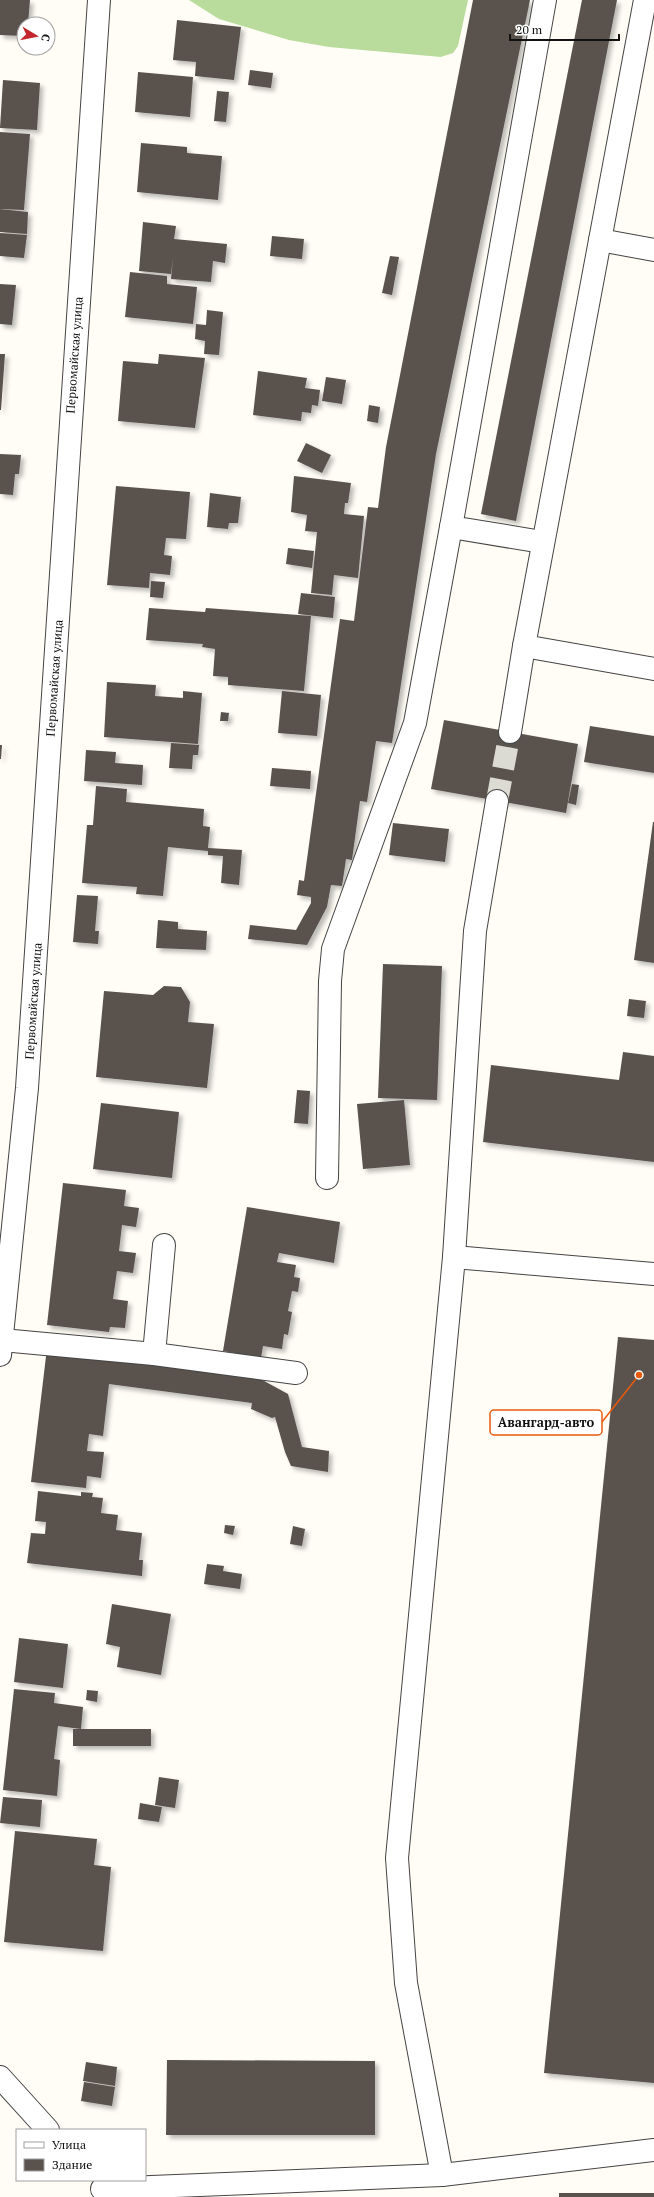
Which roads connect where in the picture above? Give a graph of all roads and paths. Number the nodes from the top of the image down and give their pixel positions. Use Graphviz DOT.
graph roads {
  1 [pos="99,0"];
  2 [pos="545,0"];
  3 [pos="645,0"];
  4 [pos="600,240"];
  5 [pos="654,250"];
  6 [pos="451,527"];
  7 [pos="542,542"];
  8 [pos="524,646"];
  9 [pos="654,669"];
  10 [pos="510,732"];
  11 [pos="497,801"];
  12 [pos="327,1178"];
  13 [pos="164,1245"];
  14 [pos="454,1257"];
  15 [pos="654,1274"];
  16 [pos="1,1348"];
  17 [pos="154,1354"];
  18 [pos="296,1373"];
  19 [pos="0,2077"];
  20 [pos="47,2129"];
  21 [pos="654,2150"];
  22 [pos="442,2175"];
  23 [pos="101,2189"];
  1 -- 16 [label="street, Первомайская улица"];
  2 -- 6 [label="street"];
  3 -- 4 [label="street"];
  4 -- 5 [label="street"];
  4 -- 7 [label="street"];
  6 -- 7 [label="street"];
  6 -- 12 [label="street"];
  7 -- 8 [label="street"];
  8 -- 9 [label="street"];
  8 -- 10 [label="street"];
  11 -- 14 [label="street"];
  13 -- 17 [label="street"];
  14 -- 15 [label="street"];
  14 -- 22 [label="street"];
  16 -- 17 [label="street"];
  17 -- 18 [label="street"];
  19 -- 20 [label="street"];
  21 -- 22 [label="street"];
  22 -- 23 [label="street"];
}
